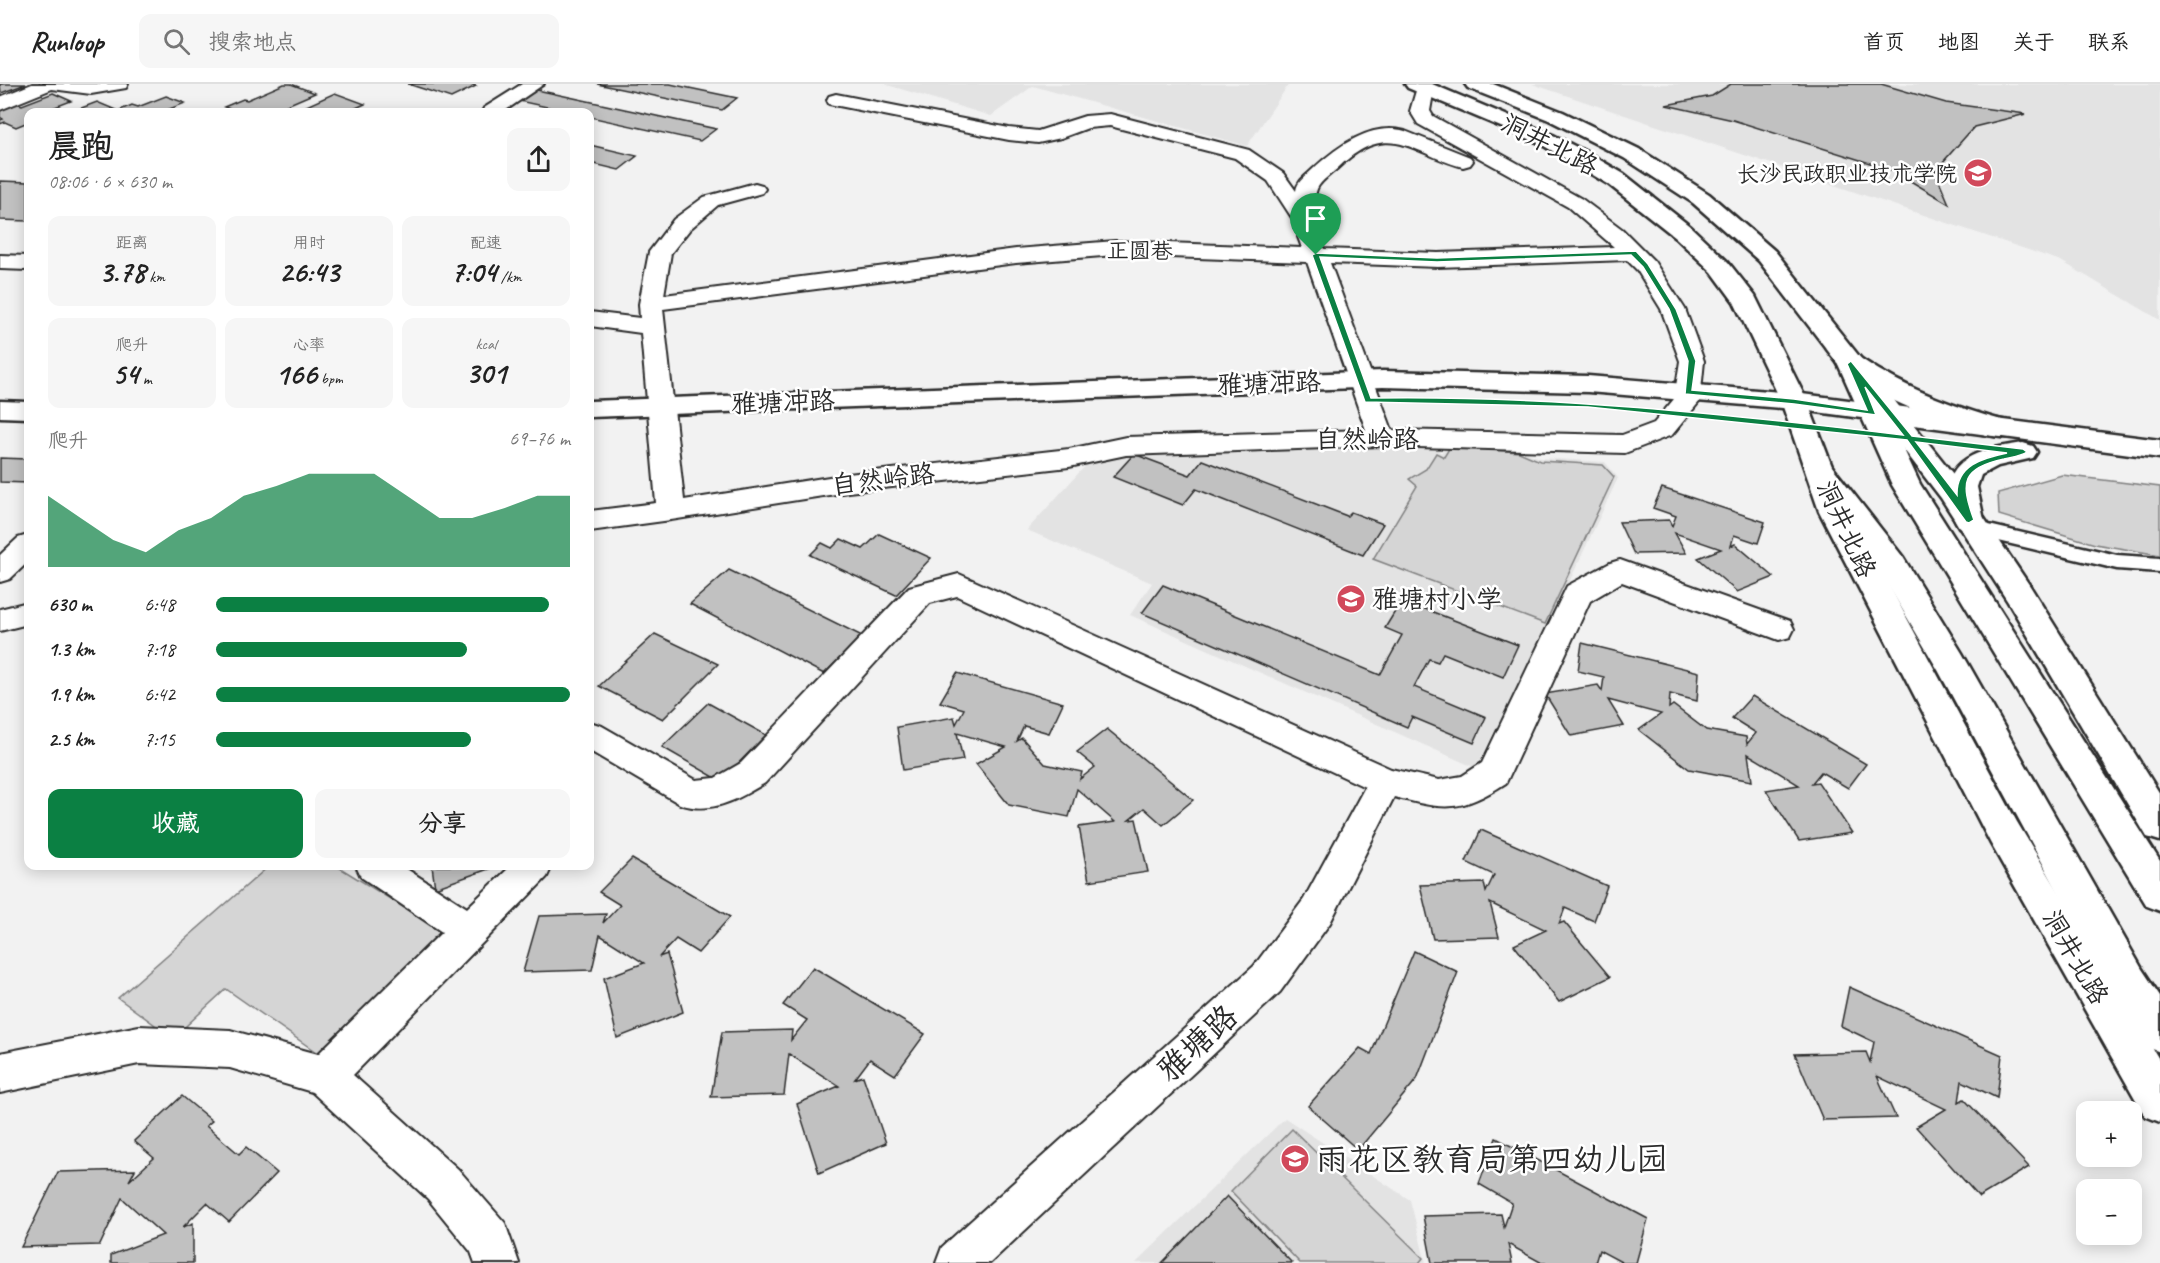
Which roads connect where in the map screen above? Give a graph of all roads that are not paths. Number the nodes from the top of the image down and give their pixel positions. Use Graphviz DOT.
graph roads {
  1 [pos="48,84"];
  2 [pos="55,84"];
  3 [pos="119,84"];
  4 [pos="535,84"];
  5 [pos="1475,84"];
  6 [pos="1420,86"];
  7 [pos="836,100"];
  8 [pos="0,104"];
  9 [pos="497,108"];
  10 [pos="755,189"];
  11 [pos="1302,216"];
  12 [pos="1623,253"];
  13 [pos="1316,255"];
  14 [pos="0,262"];
  15 [pos="24,263"];
  16 [pos="651,316"];
  17 [pos="594,319"];
  18 [pos="1851,364"];
  19 [pos="0,387"];
  20 [pos="24,389"];
  21 [pos="1364,390"];
  22 [pos="1682,403"];
  23 [pos="0,408"];
  24 [pos="594,409"];
  25 [pos="24,410"];
  26 [pos="1798,413"];
  27 [pos="661,416"];
  28 [pos="1889,426"];
  29 [pos="594,428"];
  30 [pos="2006,430"];
  31 [pos="1382,438"];
  32 [pos="2160,449"];
  33 [pos="2023,452"];
  34 [pos="1818,468"];
  35 [pos="2160,469"];
  36 [pos="670,511"];
  37 [pos="594,520"];
  38 [pos="1972,524"];
  39 [pos="24,549"];
  40 [pos="2160,565"];
  41 [pos="0,573"];
  42 [pos="24,615"];
  43 [pos="0,620"];
  44 [pos="1779,629"];
  45 [pos="594,737"];
  46 [pos="1385,781"];
  47 [pos="2160,826"];
  48 [pos="380,870"];
  49 [pos="530,870"];
  50 [pos="2160,894"];
  51 [pos="469,930"];
  52 [pos="2160,1032"];
  53 [pos="0,1073"];
  54 [pos="324,1076"];
  55 [pos="2160,1101"];
  56 [pos="497,1263"];
  57 [pos="958,1263"];
  1 -- 8 [label="street"];
  2 -- 3 [label="street"];
  4 -- 9 [label="street"];
  5 -- 18 [label="main road, 洞井北路"];
  6 -- 12 [label="street"];
  6 -- 26 [label="main road, 洞井北路"];
  7 -- 11 [label="street"];
  10 -- 16 [label="street"];
  11 -- 12 [label="street"];
  11 -- 13 [label="street"];
  12 -- 13 [label="street, 正圆巷"];
  12 -- 22 [label="street"];
  13 -- 16 [label="street, 正圆巷"];
  13 -- 21 [label="street"];
  14 -- 15 [label="street"];
  16 -- 17 [label="street, 正圆巷"];
  16 -- 27 [label="street"];
  18 -- 28 [label="main road"];
  18 -- 30 [label="main road"];
  19 -- 20 [label="main road"];
  21 -- 22 [label="main road, 雅塘冲路"];
  21 -- 27 [label="main road, 雅塘冲路"];
  21 -- 31 [label="street"];
  22 -- 26 [label="main road, 雅塘冲路"];
  22 -- 31 [label="street, 自然岭路"];
  23 -- 25 [label="main road"];
  24 -- 27 [label="main road, 雅塘冲路"];
  26 -- 28 [label="main road, 雅塘冲路"];
  26 -- 34 [label="main road, 洞井北路"];
  27 -- 29 [label="main road, 雅塘冲路"];
  27 -- 36 [label="street"];
  28 -- 30 [label="main road, 雅塘冲路"];
  28 -- 33 [label="main road, 雅塘冲路"];
  28 -- 38 [label="main road"];
  28 -- 50 [label="main road"];
  30 -- 32 [label="main road, 雅塘冲路"];
  31 -- 36 [label="street, 自然岭路"];
  33 -- 35 [label="main road, 雅塘冲路"];
  33 -- 38 [label="main road"];
  34 -- 52 [label="main road"];
  34 -- 55 [label="main road, 洞井北路"];
  36 -- 37 [label="street, 自然岭路"];
  38 -- 40 [label="street"];
  38 -- 47 [label="main road"];
  39 -- 41 [label="street"];
  42 -- 43 [label="street"];
  44 -- 46 [label="street"];
  45 -- 46 [label="street"];
  46 -- 57 [label="street, 雅塘路"];
  48 -- 51 [label="street"];
  49 -- 51 [label="street"];
  51 -- 54 [label="street"];
  53 -- 54 [label="street"];
  54 -- 56 [label="street"];
}
